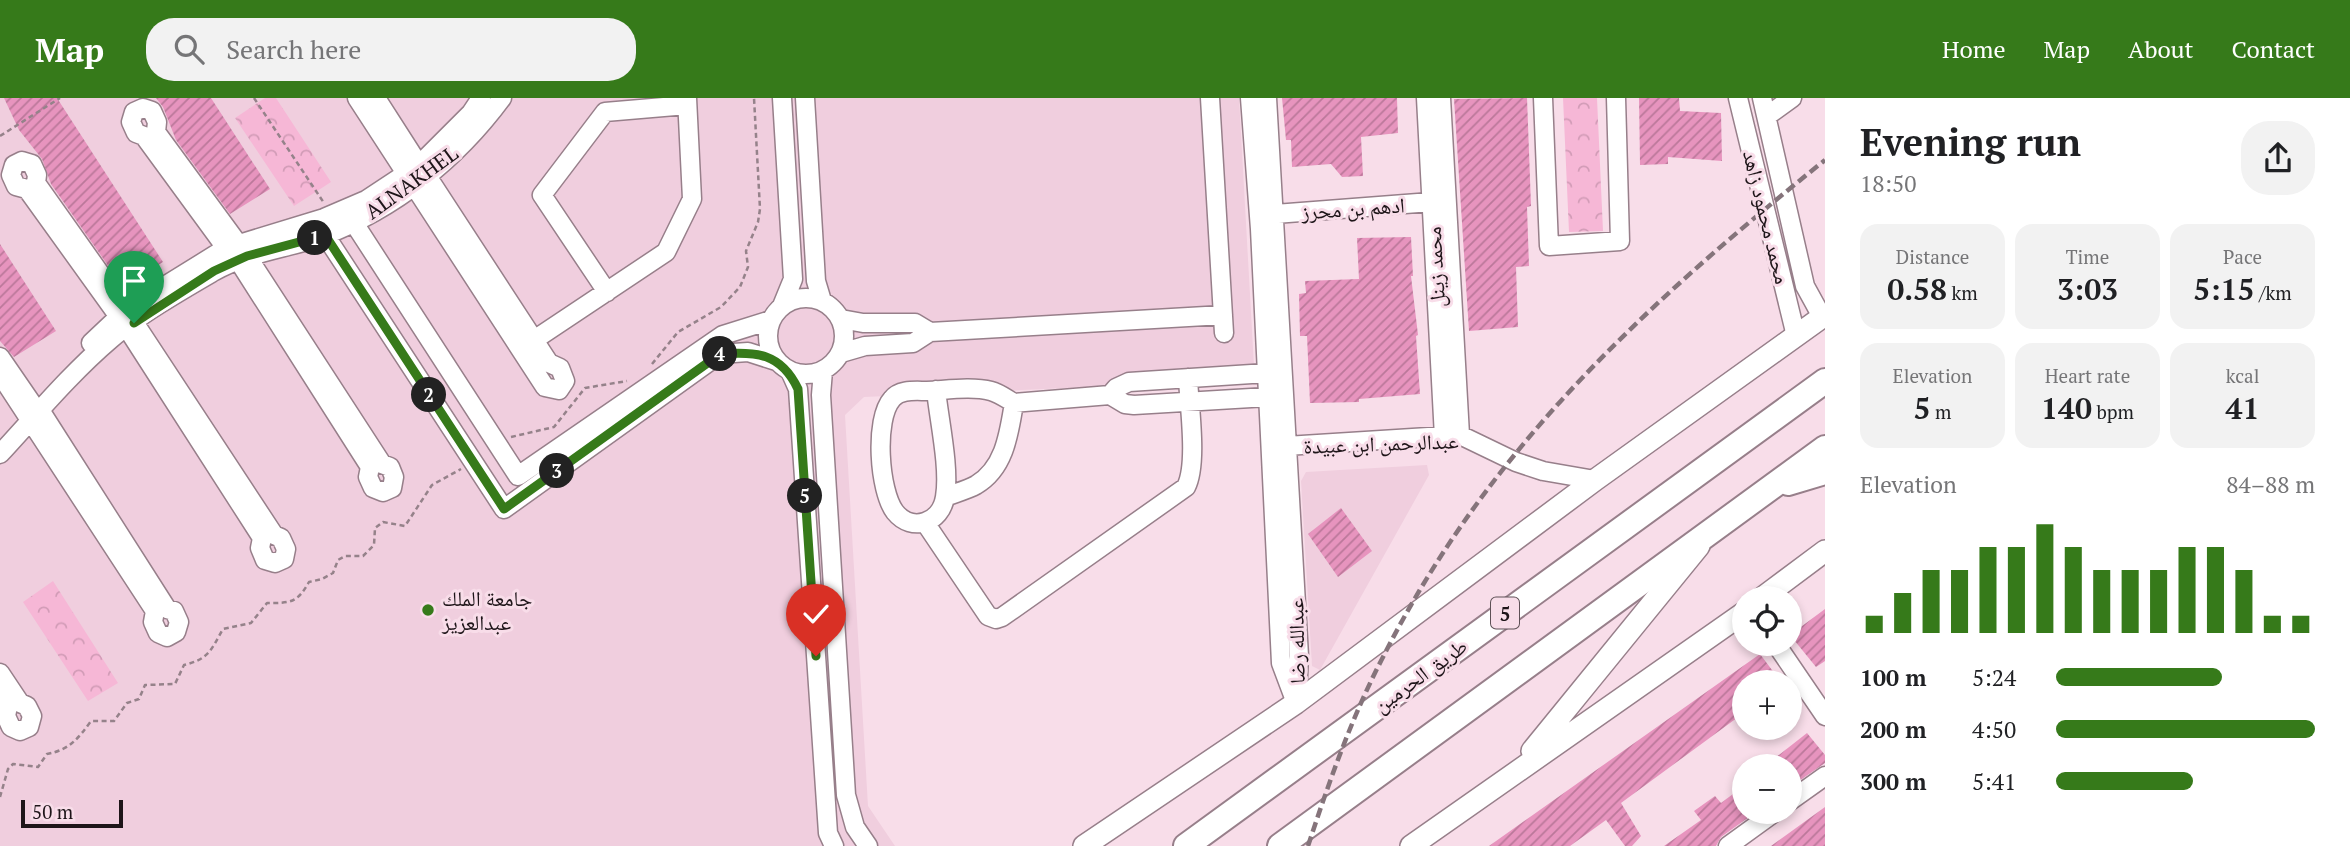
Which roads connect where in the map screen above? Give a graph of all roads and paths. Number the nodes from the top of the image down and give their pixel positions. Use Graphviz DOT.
graph roads {
  1 [pos="60,98"];
  2 [pos="254,98"];
  3 [pos="357,98"];
  4 [pos="376,98"];
  5 [pos="481,98"];
  6 [pos="502,98"];
  7 [pos="754,98"];
  8 [pos="782,98"];
  9 [pos="805,98"];
  10 [pos="1210,98"];
  11 [pos="1250,98"];
  12 [pos="1266,98"];
  13 [pos="1426,98"];
  14 [pos="1441,98"];
  15 [pos="1543,98"];
  16 [pos="1616,98"];
  17 [pos="1792,98"];
  18 [pos="687,102"];
  19 [pos="1739,102"];
  20 [pos="1763,104"];
  21 [pos="0,135"];
  22 [pos="417,175"];
  23 [pos="1431,202"];
  24 [pos="326,206"];
  25 [pos="1275,214"];
  26 [pos="354,223"];
  27 [pos="325,235"];
  28 [pos="237,252"];
  29 [pos="607,292"];
  30 [pos="822,301"];
  31 [pos="776,313"];
  32 [pos="1824,316"];
  33 [pos="126,319"];
  34 [pos="841,319"];
  35 [pos="930,332"];
  36 [pos="1796,336"];
  37 [pos="534,340"];
  38 [pos="841,352"];
  39 [pos="0,357"];
  40 [pos="783,366"];
  41 [pos="647,369"];
  42 [pos="823,371"];
  43 [pos="1267,373"];
  44 [pos="0,374"];
  45 [pos="1188,378"];
  46 [pos="632,379"];
  47 [pos="1825,381"];
  48 [pos="936,390"];
  49 [pos="1110,395"];
  50 [pos="1268,397"];
  51 [pos="1189,402"];
  52 [pos="1014,403"];
  53 [pos="32,412"];
  54 [pos="1452,436"];
  55 [pos="0,439"];
  56 [pos="498,445"];
  57 [pos="1286,446"];
  58 [pos="1825,448"];
  59 [pos="0,454"];
  60 [pos="473,461"];
  61 [pos="1825,472"];
  62 [pos="1595,480"];
  63 [pos="1770,488"];
  64 [pos="945,497"];
  65 [pos="926,524"];
  66 [pos="1712,530"];
  67 [pos="1825,551"];
  68 [pos="1778,586"];
  69 [pos="1732,621"];
  70 [pos="1784,656"];
  71 [pos="0,673"];
  72 [pos="0,694"];
  73 [pos="1296,703"];
  74 [pos="1825,716"];
  75 [pos="1825,776"];
  76 [pos="1495,787"];
  77 [pos="1802,792"];
  78 [pos="0,797"];
  79 [pos="1758,824"];
  80 [pos="1108,830"];
  81 [pos="834,846"];
  82 [pos="868,846"];
  83 [pos="1084,846"];
  84 [pos="1091,846"];
  85 [pos="1186,846"];
  86 [pos="1280,846"];
  87 [pos="1411,846"];
  88 [pos="1728,846"];
  1 -- 21 [label="path"];
  2 -- 24 [label="path"];
  3 -- 22 [label="street"];
  4 -- 22 [label="street"];
  5 -- 22 [label="street"];
  6 -- 22 [label="street, ALNAKHEL"];
  7 -- 41 [label="path"];
  8 -- 31 [label="street"];
  9 -- 30 [label="street"];
  10 -- 35 [label="street"];
  11 -- 43 [label="street, عبدالله رضا"];
  12 -- 25 [label="street, عبدالله رضا"];
  13 -- 23 [label="street, محمد زينل"];
  14 -- 54 [label="street, محمد زينل"];
  15 -- 16 [label="street"];
  17 -- 20 [label="street"];
  18 -- 29 [label="street"];
  18 -- 29 [label="street"];
  19 -- 20 [label="street"];
  19 -- 36 [label="street, محمد محمود زاهد"];
  20 -- 32 [label="street, محمد محمود زاهد"];
  22 -- 26 [label="street, ALNAKHEL"];
  22 -- 28 [label="street"];
  22 -- 37 [label="street"];
  22 -- 37 [label="street"];
  23 -- 25 [label="street, ادهم بن محرز"];
  23 -- 54 [label="street, محمد زينل"];
  25 -- 57 [label="street, عبدالله رضا"];
  26 -- 27 [label="street, ALNAKHEL"];
  26 -- 56 [label="street"];
  27 -- 28 [label="street, ALNAKHEL"];
  27 -- 60 [label="street"];
  28 -- 28 [label="street"];
  28 -- 28 [label="street"];
  28 -- 33 [label="street, ALNAKHEL"];
  29 -- 37 [label="street"];
  30 -- 31 [label="street"];
  30 -- 34 [label="street"];
  31 -- 40 [label="street"];
  31 -- 56 [label="street"];
  32 -- 36 [label="main road"];
  33 -- 33 [label="street"];
  33 -- 33 [label="street"];
  33 -- 53 [label="street, ALNAKHEL"];
  34 -- 35 [label="street"];
  34 -- 38 [label="street"];
  35 -- 38 [label="street"];
  36 -- 62 [label="main road"];
  38 -- 42 [label="street"];
  39 -- 53 [label="street"];
  40 -- 42 [label="street"];
  40 -- 60 [label="street"];
  40 -- 81 [label="street"];
  42 -- 82 [label="street"];
  43 -- 45 [label="street"];
  43 -- 50 [label="street, عبدالله رضا"];
  44 -- 53 [label="street"];
  45 -- 49 [label="street"];
  45 -- 51 [label="street"];
  46 -- 56 [label="path"];
  47 -- 85 [label="highway, طريق الحرمين / 5"];
  48 -- 52 [label="street"];
  48 -- 64 [label="street"];
  48 -- 65 [label="street"];
  49 -- 51 [label="street"];
  49 -- 52 [label="street"];
  50 -- 51 [label="street"];
  50 -- 73 [label="street, عبدالله رضا"];
  51 -- 65 [label="street"];
  52 -- 64 [label="street"];
  53 -- 53 [label="street"];
  53 -- 55 [label="street"];
  53 -- 59 [label="street, ALNAKHEL"];
  54 -- 57 [label="street, عبدالرحمن ابن عبيدة"];
  54 -- 62 [label="street, عبدالرحمن ابن عبيدة"];
  57 -- 73 [label="street, عبدالله رضا"];
  58 -- 63 [label="highway"];
  60 -- 78 [label="path"];
  61 -- 63 [label="highway"];
  62 -- 73 [label="main road"];
  63 -- 66 [label="highway"];
  64 -- 65 [label="street"];
  66 -- 76 [label="main road"];
  66 -- 86 [label="highway"];
  67 -- 68 [label="main road"];
  69 -- 76 [label="main road"];
  70 -- 74 [label="street"];
  71 -- 72 [label="street"];
  73 -- 80 [label="main road"];
  75 -- 77 [label="street"];
  76 -- 87 [label="main road"];
  79 -- 88 [label="street"];
  80 -- 83 [label="main road"];
  80 -- 84 [label="main road"];
}
